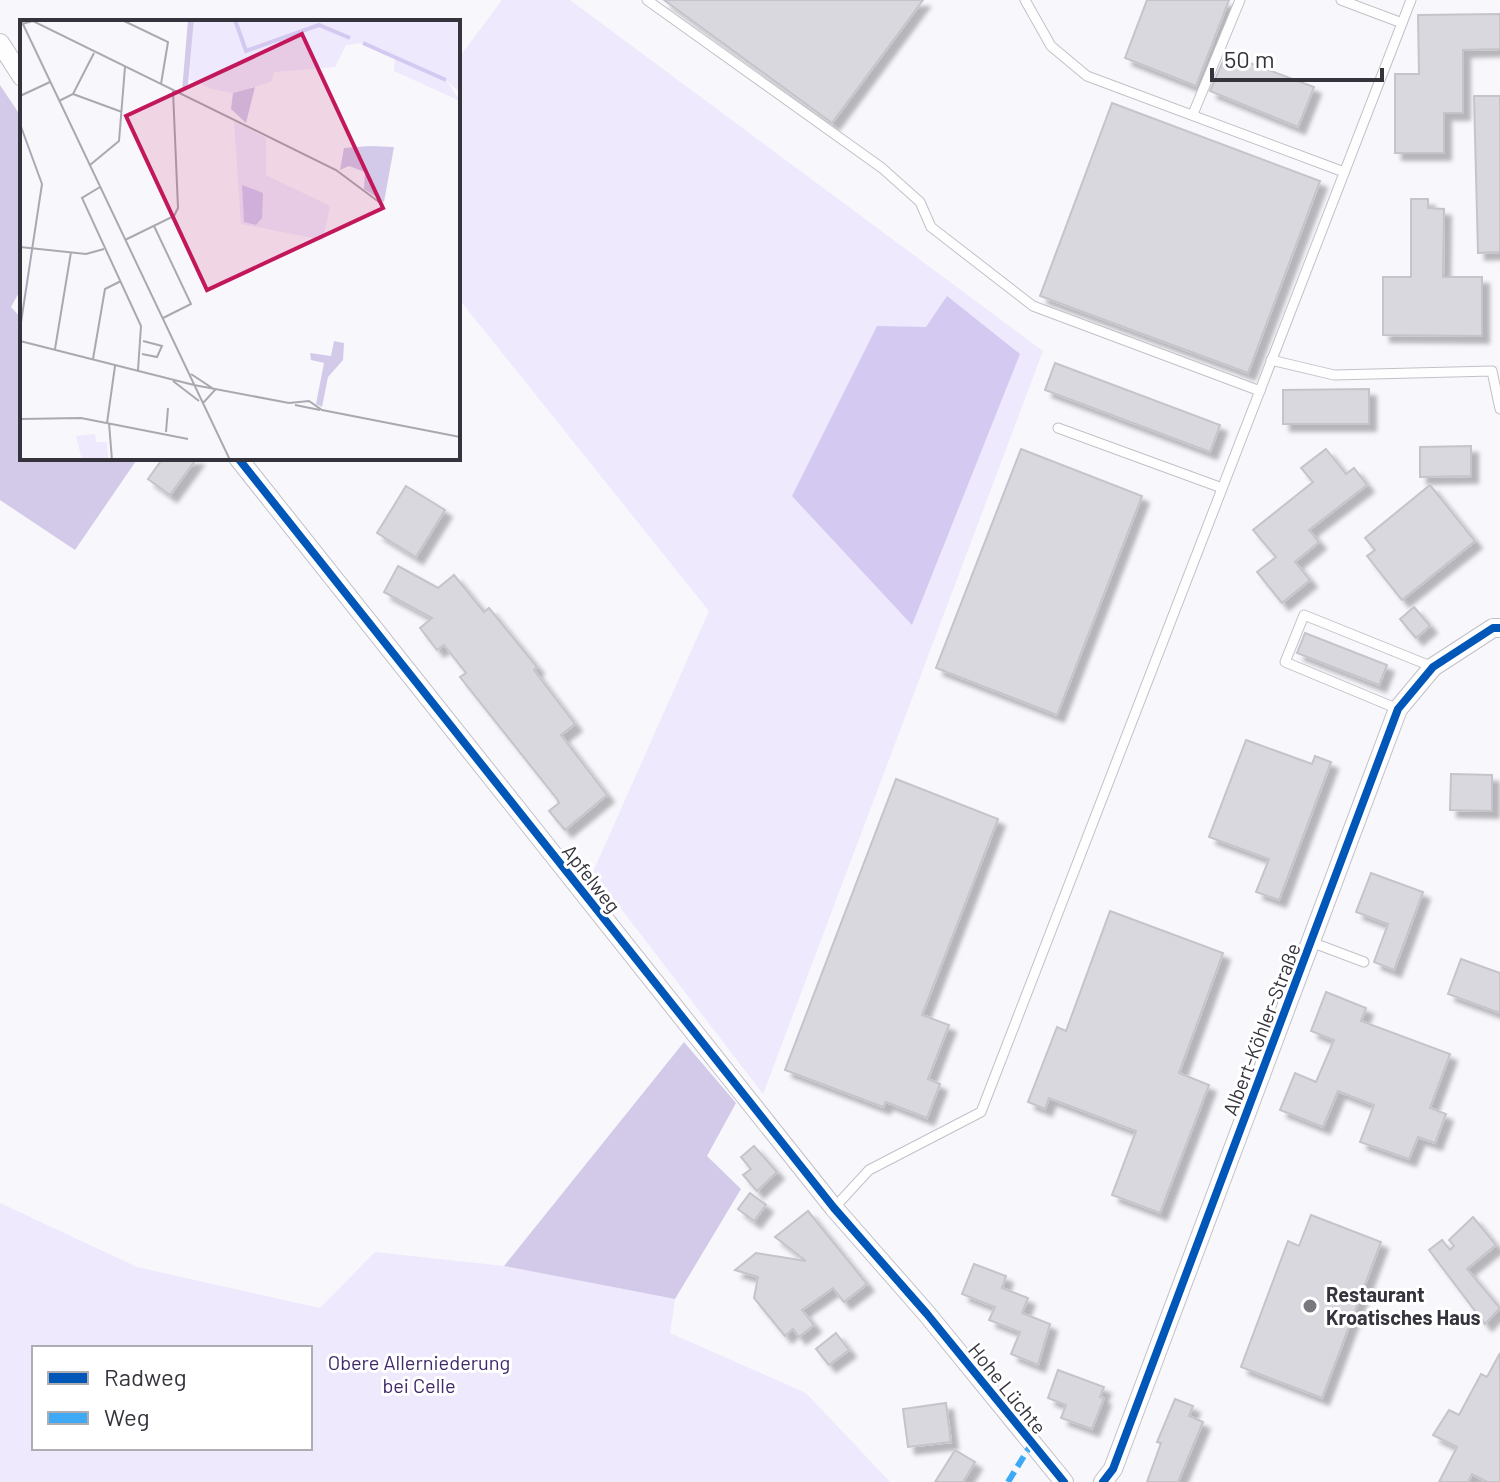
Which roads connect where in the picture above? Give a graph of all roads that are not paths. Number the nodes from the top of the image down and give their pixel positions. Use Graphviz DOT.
graph roads {
  1 [pos="647,0"];
  2 [pos="1025,0"];
  3 [pos="1240,0"];
  4 [pos="1341,0"];
  5 [pos="1411,0"];
  6 [pos="1402,23"];
  7 [pos="0,43"];
  8 [pos="20,74"];
  9 [pos="1193,114"];
  10 [pos="1344,172"];
  11 [pos="1271,360"];
  12 [pos="1500,362"];
  13 [pos="1492,371"];
  14 [pos="1260,391"];
  15 [pos="1500,409"];
  16 [pos="1058,428"];
  17 [pos="240,460"];
  18 [pos="1222,488"];
  19 [pos="1500,628"];
  20 [pos="1433,667"];
  21 [pos="1398,709"];
  22 [pos="1310,942"];
  23 [pos="1364,962"];
  24 [pos="834,1208"];
  25 [pos="927,1314"];
  26 [pos="1064,1482"];
  27 [pos="1103,1482"];
  1 -- 14 [label="lane"];
  2 -- 9 [label="lane"];
  3 -- 9 [label="lane"];
  4 -- 6 [label="lane"];
  5 -- 6 [label="lane"];
  6 -- 10 [label="lane"];
  7 -- 8 [label="street"];
  9 -- 10 [label="lane"];
  10 -- 11 [label="lane"];
  11 -- 13 [label="lane"];
  11 -- 14 [label="lane"];
  12 -- 13 [label="lane"];
  13 -- 15 [label="lane"];
  14 -- 18 [label="lane"];
  16 -- 18 [label="lane"];
  17 -- 24 [label="street, Apfelweg"];
  18 -- 24 [label="lane"];
  19 -- 20 [label="street, Albert-Köhler-Straße"];
  20 -- 21 [label="street, Albert-Köhler-Straße"];
  20 -- 21 [label="lane"];
  21 -- 22 [label="street, Albert-Köhler-Straße"];
  22 -- 23 [label="lane"];
  22 -- 27 [label="street, Albert-Köhler-Straße"];
  24 -- 25 [label="street, Apfelweg"];
  25 -- 26 [label="street, Hohe Lüchte"];
}
